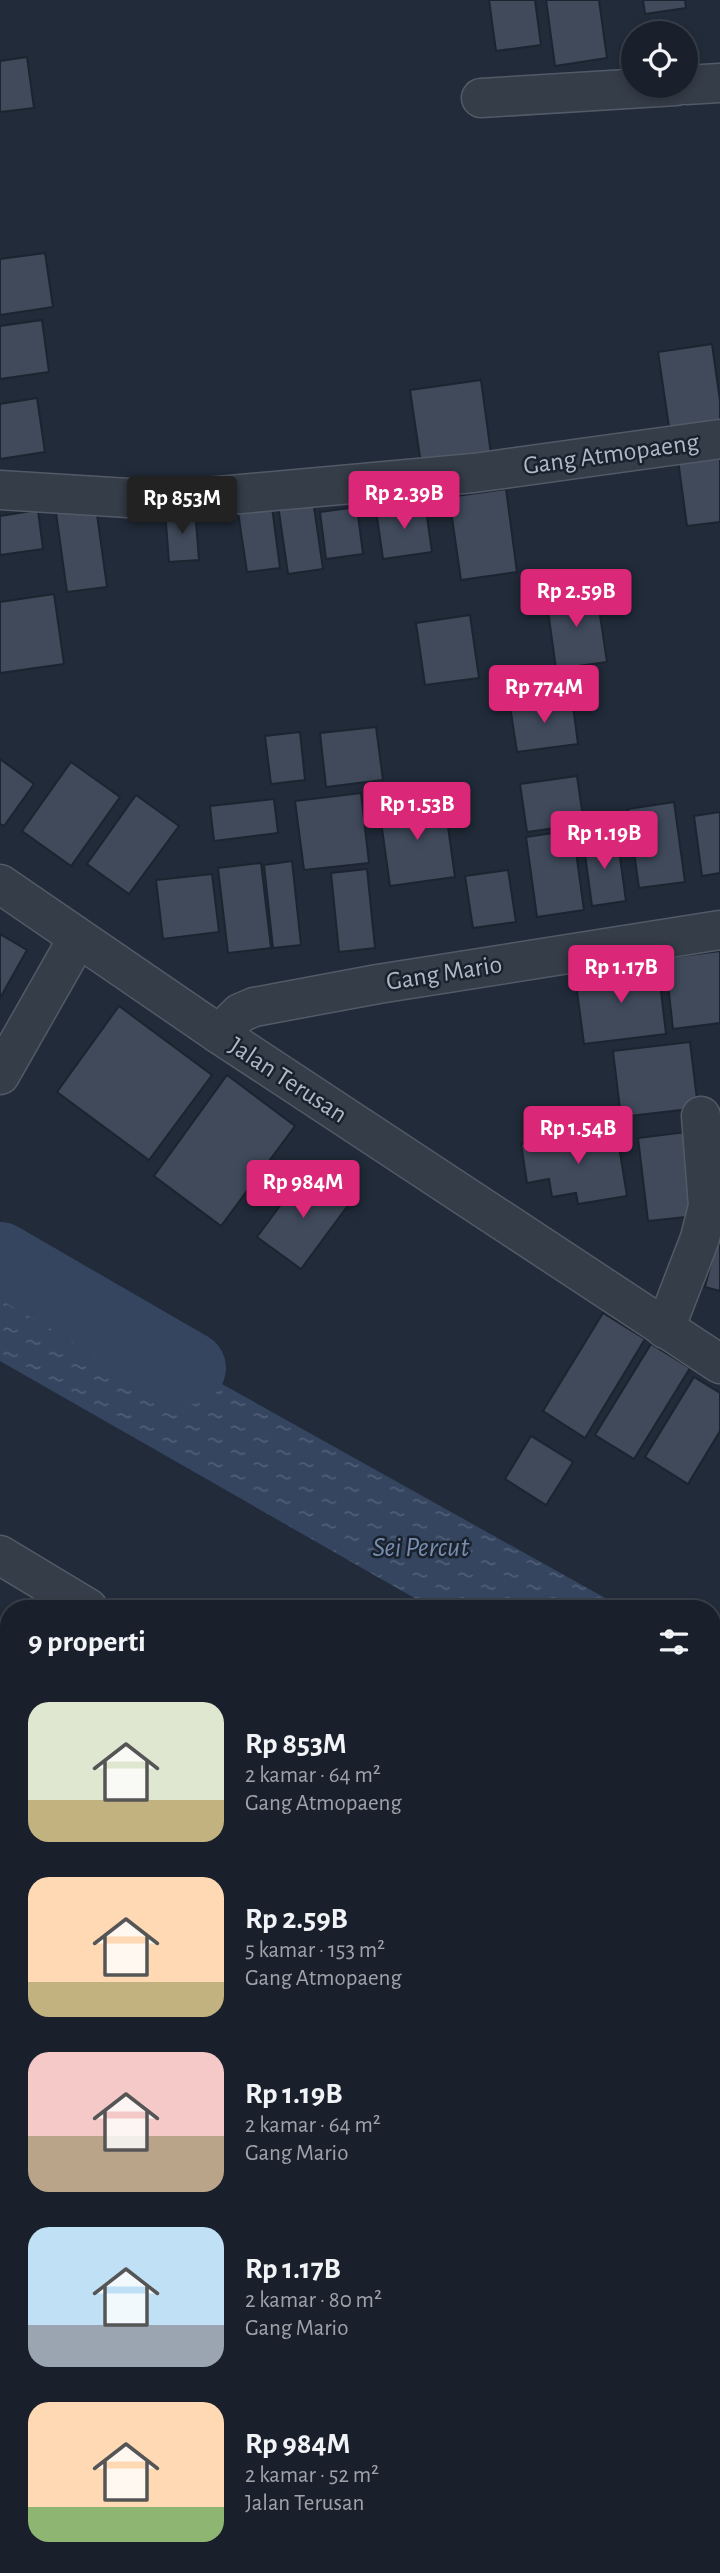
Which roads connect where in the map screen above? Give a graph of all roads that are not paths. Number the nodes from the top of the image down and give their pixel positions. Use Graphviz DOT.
graph roads {
  1 [pos="720,83"];
  2 [pos="698,84"];
  3 [pos="621,89"];
  4 [pos="481,98"];
  5 [pos="720,439"];
  6 [pos="0,490"];
  7 [pos="0,884"];
  8 [pos="720,930"];
  9 [pos="78,938"];
  10 [pos="219,1034"];
  11 [pos="0,1075"];
  12 [pos="701,1116"];
  13 [pos="665,1329"];
  14 [pos="720,1364"];
  15 [pos="0,1555"];
  16 [pos="75,1600"];
  1 -- 2 [label="street"];
  3 -- 4 [label="street"];
  5 -- 6 [label="street, Gang Atmopaeng"];
  7 -- 9 [label="street, Jalan Terusan"];
  8 -- 10 [label="street, Gang Mario"];
  9 -- 10 [label="street, Jalan Terusan"];
  9 -- 11 [label="street"];
  10 -- 13 [label="street, Jalan Terusan"];
  12 -- 13 [label="street"];
  13 -- 14 [label="street, Jalan Terusan"];
  15 -- 16 [label="street"];
}
